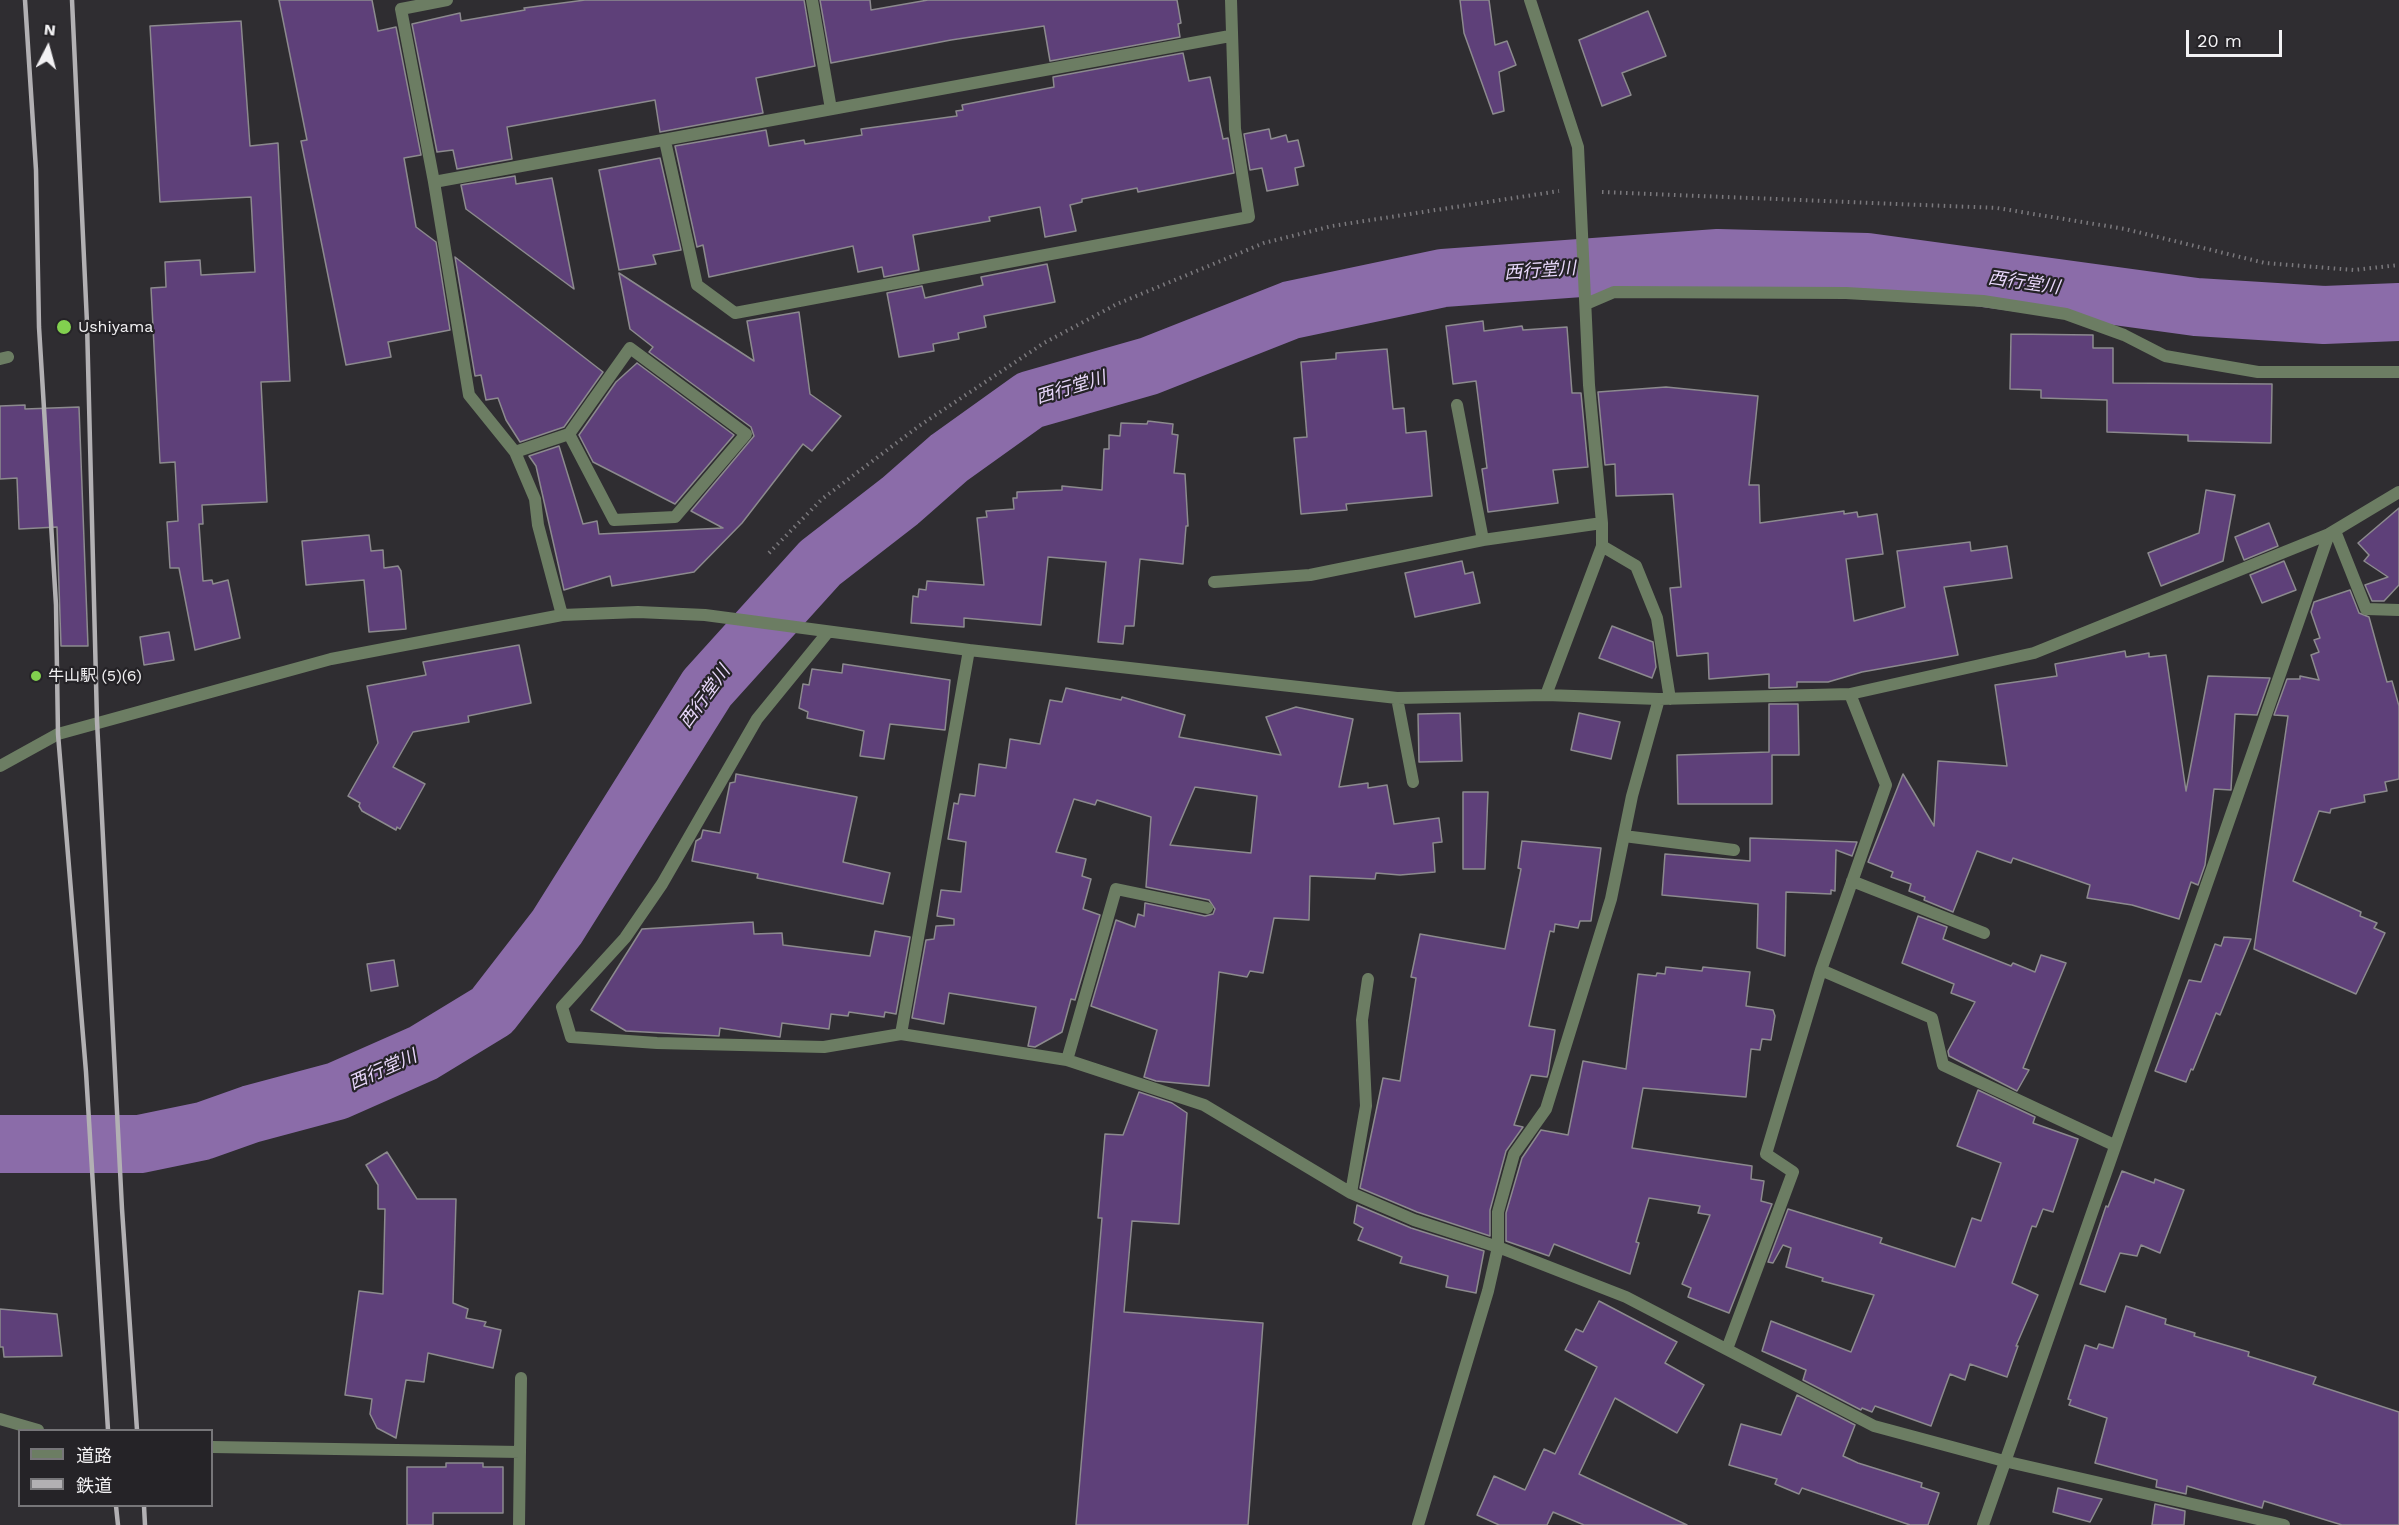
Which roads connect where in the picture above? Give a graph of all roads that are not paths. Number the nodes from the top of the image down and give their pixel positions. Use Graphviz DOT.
graph roads {
  1 [pos="447,0"];
  2 [pos="812,0"];
  3 [pos="1230,0"];
  4 [pos="1530,0"];
  5 [pos="1230,36"];
  6 [pos="831,109"];
  7 [pos="665,141"];
  8 [pos="434,182"];
  9 [pos="1586,300"];
  10 [pos="2399,372"];
  11 [pos="1457,405"];
  12 [pos="569,434"];
  13 [pos="515,452"];
  14 [pos="2399,492"];
  15 [pos="1602,523"];
  16 [pos="2332,533"];
  17 [pos="1483,540"];
  18 [pos="1602,546"];
  19 [pos="1214,582"];
  20 [pos="2399,610"];
  21 [pos="562,615"];
  22 [pos="828,632"];
  23 [pos="969,650"];
  24 [pos="1850,694"];
  25 [pos="1546,695"];
  26 [pos="1397,698"];
  27 [pos="1665,699"];
  28 [pos="0,766"];
  29 [pos="1413,782"];
  30 [pos="1624,836"];
  31 [pos="1734,850"];
  32 [pos="1852,881"];
  33 [pos="1207,908"];
  34 [pos="1984,933"];
  35 [pos="1821,970"];
  36 [pos="1368,980"];
  37 [pos="901,1034"];
  38 [pos="1067,1060"];
  39 [pos="2115,1145"];
  40 [pos="1351,1193"];
  41 [pos="1498,1247"];
  42 [pos="1727,1349"];
  43 [pos="521,1378"];
  44 [pos="0,1419"];
  45 [pos="32,1429"];
  46 [pos="213,1447"];
  47 [pos="520,1452"];
  48 [pos="2004,1461"];
  49 [pos="519,1525"];
  50 [pos="1418,1525"];
  51 [pos="1983,1525"];
  52 [pos="2284,1525"];
  1 -- 8 [label="street"];
  2 -- 6 [label="street"];
  3 -- 5 [label="street"];
  4 -- 9 [label="street"];
  5 -- 6 [label="street"];
  5 -- 7 [label="street"];
  6 -- 7 [label="street"];
  7 -- 8 [label="street"];
  8 -- 13 [label="street"];
  9 -- 10 [label="street"];
  9 -- 15 [label="street"];
  11 -- 17 [label="street"];
  12 -- 12 [label="street"];
  12 -- 13 [label="street"];
  13 -- 21 [label="street"];
  14 -- 16 [label="street"];
  15 -- 17 [label="street"];
  15 -- 18 [label="street"];
  16 -- 20 [label="street"];
  16 -- 24 [label="street"];
  16 -- 39 [label="street"];
  17 -- 19 [label="street"];
  18 -- 25 [label="street"];
  18 -- 27 [label="street"];
  21 -- 22 [label="street"];
  21 -- 28 [label="street"];
  22 -- 23 [label="street"];
  22 -- 37 [label="street"];
  23 -- 26 [label="street"];
  23 -- 37 [label="street"];
  24 -- 27 [label="street"];
  24 -- 32 [label="street"];
  25 -- 26 [label="street"];
  25 -- 27 [label="street"];
  26 -- 29 [label="street"];
  27 -- 30 [label="street"];
  30 -- 31 [label="street"];
  30 -- 41 [label="street"];
  32 -- 34 [label="street"];
  32 -- 35 [label="street"];
  33 -- 38 [label="street"];
  35 -- 39 [label="street"];
  35 -- 42 [label="street"];
  36 -- 40 [label="street"];
  37 -- 38 [label="street"];
  38 -- 40 [label="street"];
  39 -- 48 [label="street"];
  40 -- 41 [label="street"];
  41 -- 42 [label="street"];
  41 -- 50 [label="street"];
  42 -- 48 [label="street"];
  43 -- 47 [label="street"];
  44 -- 45 [label="street"];
  46 -- 47 [label="street"];
  47 -- 49 [label="street"];
  48 -- 51 [label="street"];
  48 -- 52 [label="street"];
}
